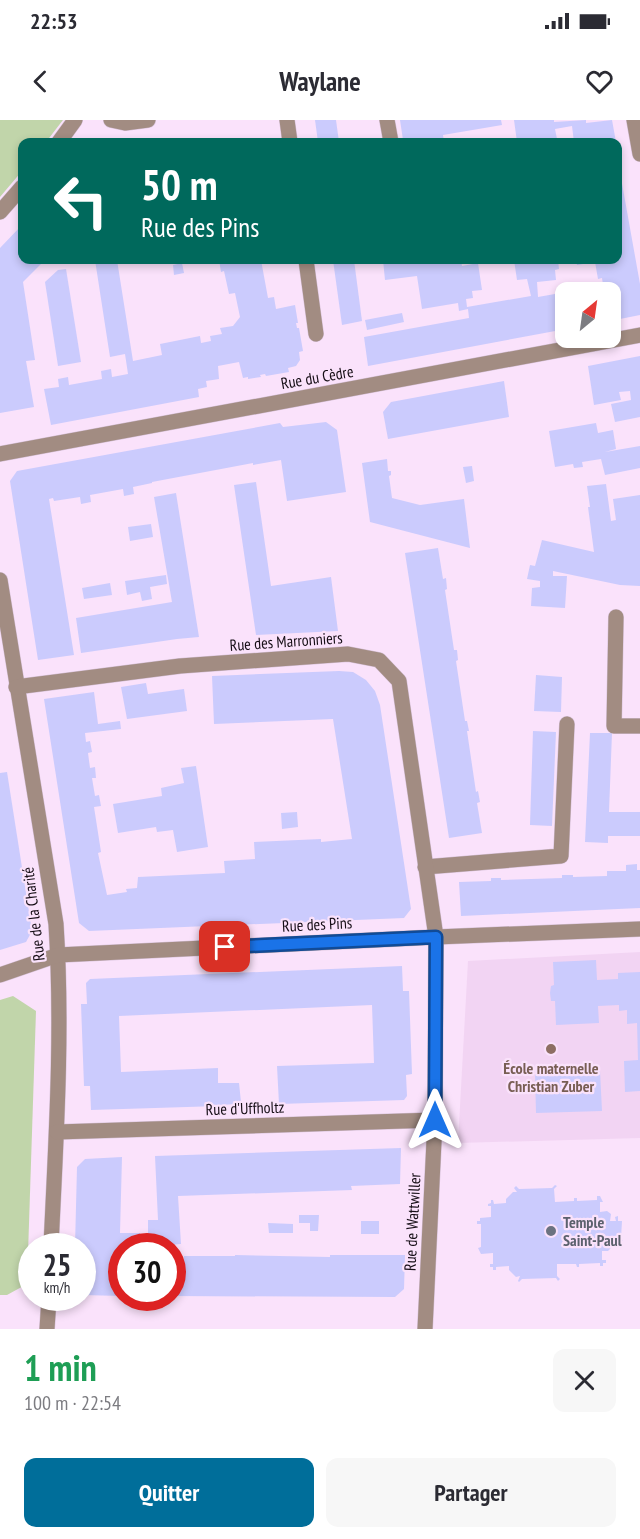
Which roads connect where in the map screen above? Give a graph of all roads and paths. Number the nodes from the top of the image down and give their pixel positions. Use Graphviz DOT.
graph roads {
  1 [pos="75,120"];
  2 [pos="111,120"];
  3 [pos="148,120"];
  4 [pos="286,120"];
  5 [pos="387,120"];
  6 [pos="634,120"];
  7 [pos="62,138"];
  8 [pos="289,138"];
  9 [pos="390,138"];
  10 [pos="640,154"];
  11 [pos="18,192"];
  12 [pos="0,212"];
  13 [pos="307,264"];
  14 [pos="316,334"];
  15 [pos="640,335"];
  16 [pos="0,454"];
  17 [pos="0,580"];
  18 [pos="616,617"];
  19 [pos="16,687"];
  20 [pos="567,724"];
  21 [pos="640,726"];
  22 [pos="425,867"];
  23 [pos="640,929"];
  24 [pos="436,937"];
  25 [pos="58,955"];
  26 [pos="0,975"];
  27 [pos="435,1120"];
  28 [pos="57,1132"];
  29 [pos="52,1233"];
  30 [pos="48,1311"];
  31 [pos="47,1329"];
  32 [pos="425,1329"];
  1 -- 7 [label="street"];
  2 -- 3 [label="street"];
  4 -- 8 [label="street"];
  5 -- 9 [label="street"];
  6 -- 10 [label="street"];
  11 -- 12 [label="street"];
  13 -- 14 [label="street"];
  15 -- 16 [label="street, Rue du Cèdre"];
  17 -- 19 [label="street, Rue de la Charité"];
  18 -- 21 [label="street"];
  19 -- 22 [label="street, Rue des Marronniers"];
  19 -- 25 [label="street, Rue de la Charité"];
  20 -- 22 [label="street"];
  22 -- 24 [label="street, Rue des Marronniers"];
  23 -- 24 [label="street, Rue des Pins"];
  24 -- 25 [label="street, Rue des Pins"];
  24 -- 27 [label="street, Rue de Wattwiller"];
  25 -- 26 [label="street, Rue des Pins"];
  25 -- 28 [label="street, Rue de la Charité"];
  27 -- 28 [label="street, Rue d'Uffholtz"];
  27 -- 32 [label="street, Rue de Wattwiller"];
  28 -- 29 [label="street, Rue de la Charité"];
  30 -- 31 [label="street"];
}
